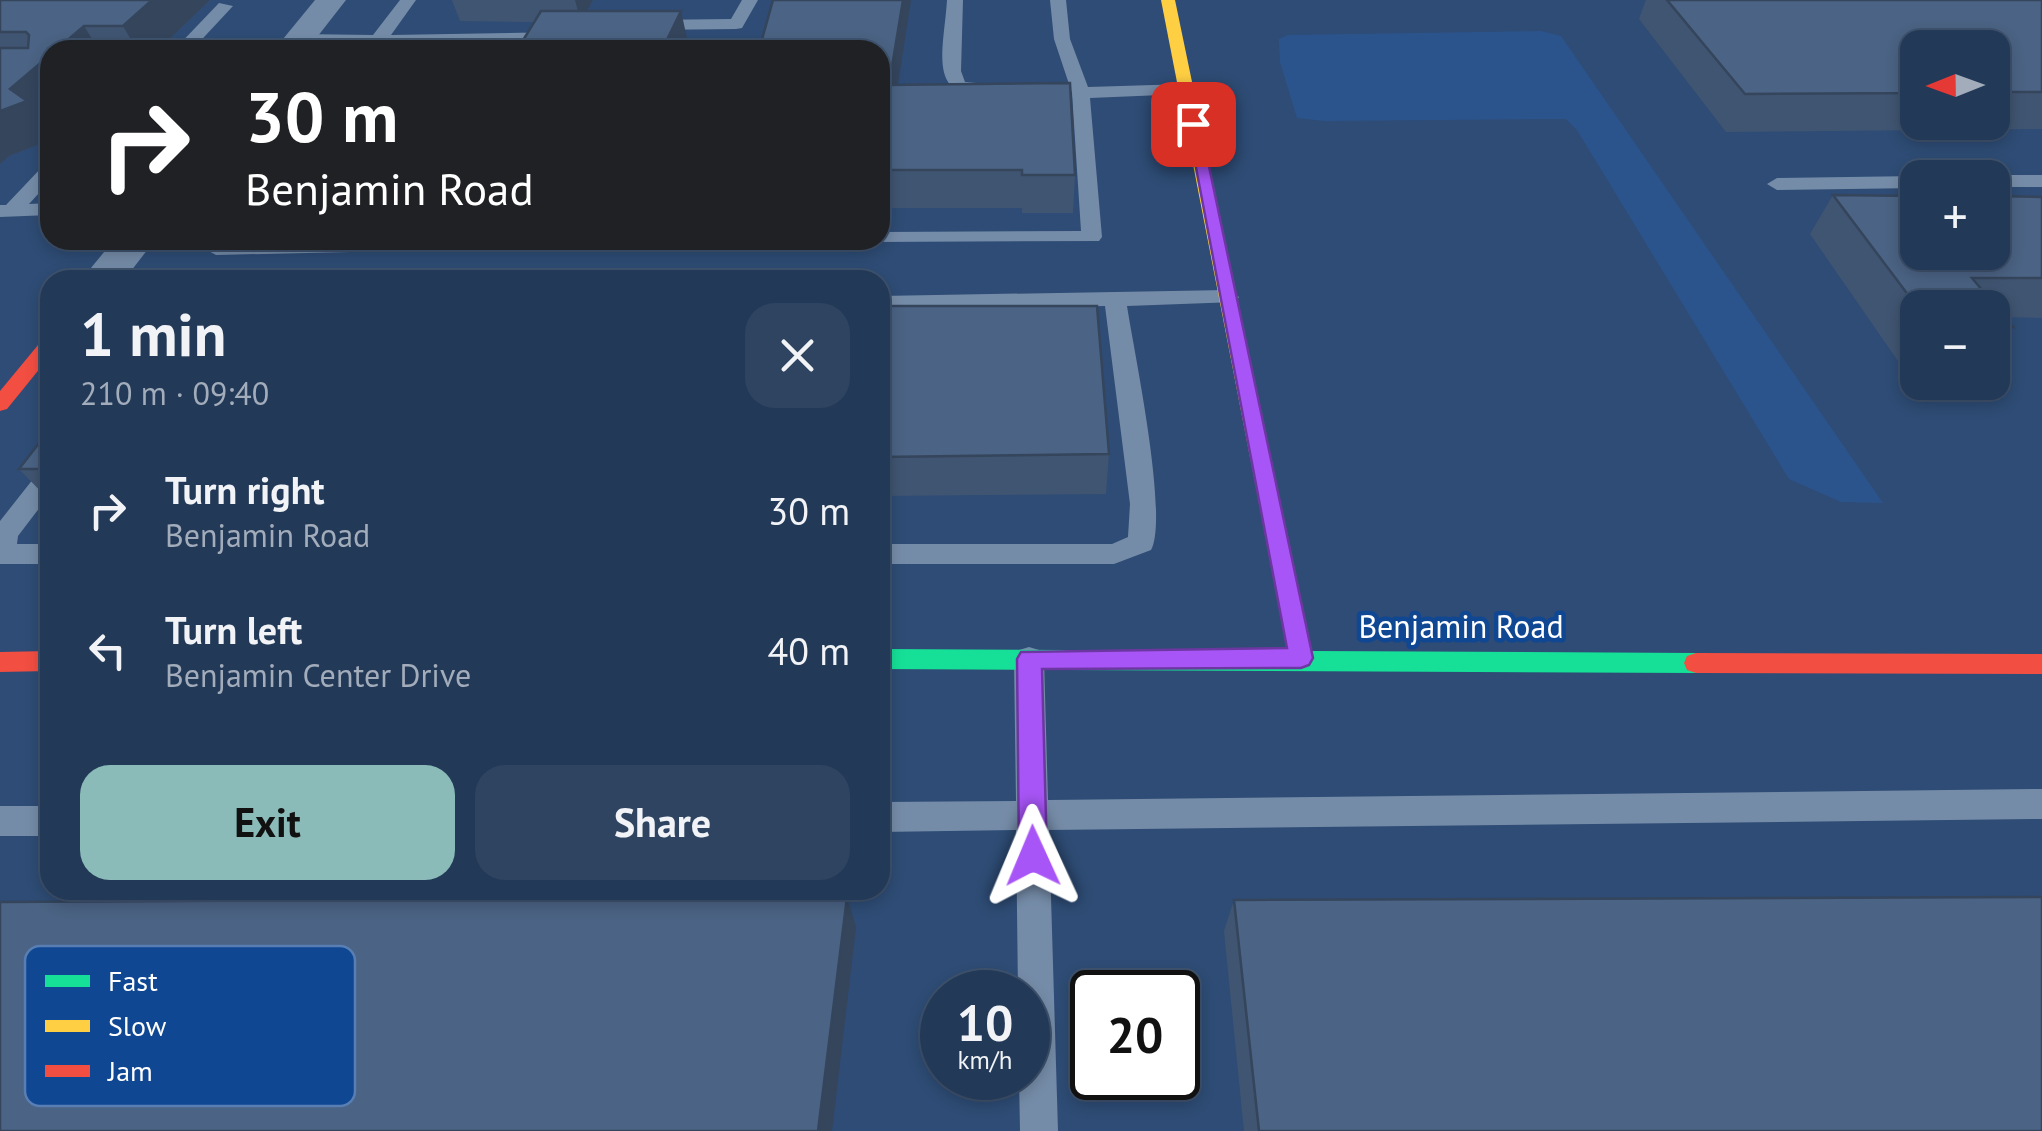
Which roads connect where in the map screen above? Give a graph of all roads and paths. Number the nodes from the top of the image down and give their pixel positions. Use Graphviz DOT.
graph roads {
  1 [pos="331,0"];
  2 [pos="408,0"];
  3 [pos="750,0"];
  4 [pos="955,0"];
  5 [pos="1058,0"];
  6 [pos="1168,0"];
  7 [pos="226,6"];
  8 [pos="620,26"];
  9 [pos="575,34"];
  10 [pos="193,40"];
  11 [pos="298,40"];
  12 [pos="378,40"];
  13 [pos="543,40"];
  14 [pos="1186,89"];
  15 [pos="1010,90"];
  16 [pos="1075,91"];
  17 [pos="40,179"];
  18 [pos="2042,180"];
  19 [pos="2010,181"];
  20 [pos="1900,182"];
  21 [pos="1777,184"];
  22 [pos="40,209"];
  23 [pos="6,211"];
  24 [pos="890,238"];
  25 [pos="127,250"];
  26 [pos="110,270"];
  27 [pos="1228,296"];
  28 [pos="1115,299"];
  29 [pos="890,303"];
  30 [pos="40,353"];
  31 [pos="10,379"];
  32 [pos="0,404"];
  33 [pos="40,487"];
  34 [pos="40,554"];
  35 [pos="890,554"];
  36 [pos="1301,658"];
  37 [pos="890,659"];
  38 [pos="1029,659"];
  39 [pos="0,662"];
  40 [pos="40,662"];
  41 [pos="2042,664"];
  42 [pos="2042,804"];
  43 [pos="1032,816"];
  44 [pos="890,817"];
  45 [pos="40,821"];
  46 [pos="0,822"];
  47 [pos="1039,1131"];
  1 -- 11 [label="street"];
  2 -- 12 [label="lane"];
  3 -- 8 [label="lane"];
  4 -- 15 [label="lane"];
  5 -- 16 [label="lane"];
  6 -- 14 [label="street"];
  7 -- 10 [label="lane"];
  9 -- 13 [label="lane"];
  14 -- 16 [label="lane"];
  14 -- 27 [label="street"];
  16 -- 24 [label="lane"];
  17 -- 23 [label="lane"];
  18 -- 19 [label="lane"];
  20 -- 21 [label="lane"];
  22 -- 23 [label="lane"];
  25 -- 26 [label="street"];
  27 -- 28 [label="lane"];
  27 -- 36 [label="street"];
  28 -- 29 [label="lane"];
  28 -- 35 [label="lane"];
  30 -- 31 [label="street"];
  31 -- 32 [label="street"];
  33 -- 34 [label="lane"];
  36 -- 38 [label="street, Benjamin Road"];
  36 -- 41 [label="street, Benjamin Road"];
  37 -- 38 [label="street, Benjamin Road"];
  38 -- 43 [label="lane"];
  39 -- 40 [label="street"];
  42 -- 43 [label="lane"];
  43 -- 44 [label="lane"];
  43 -- 47 [label="lane"];
  45 -- 46 [label="lane"];
}
